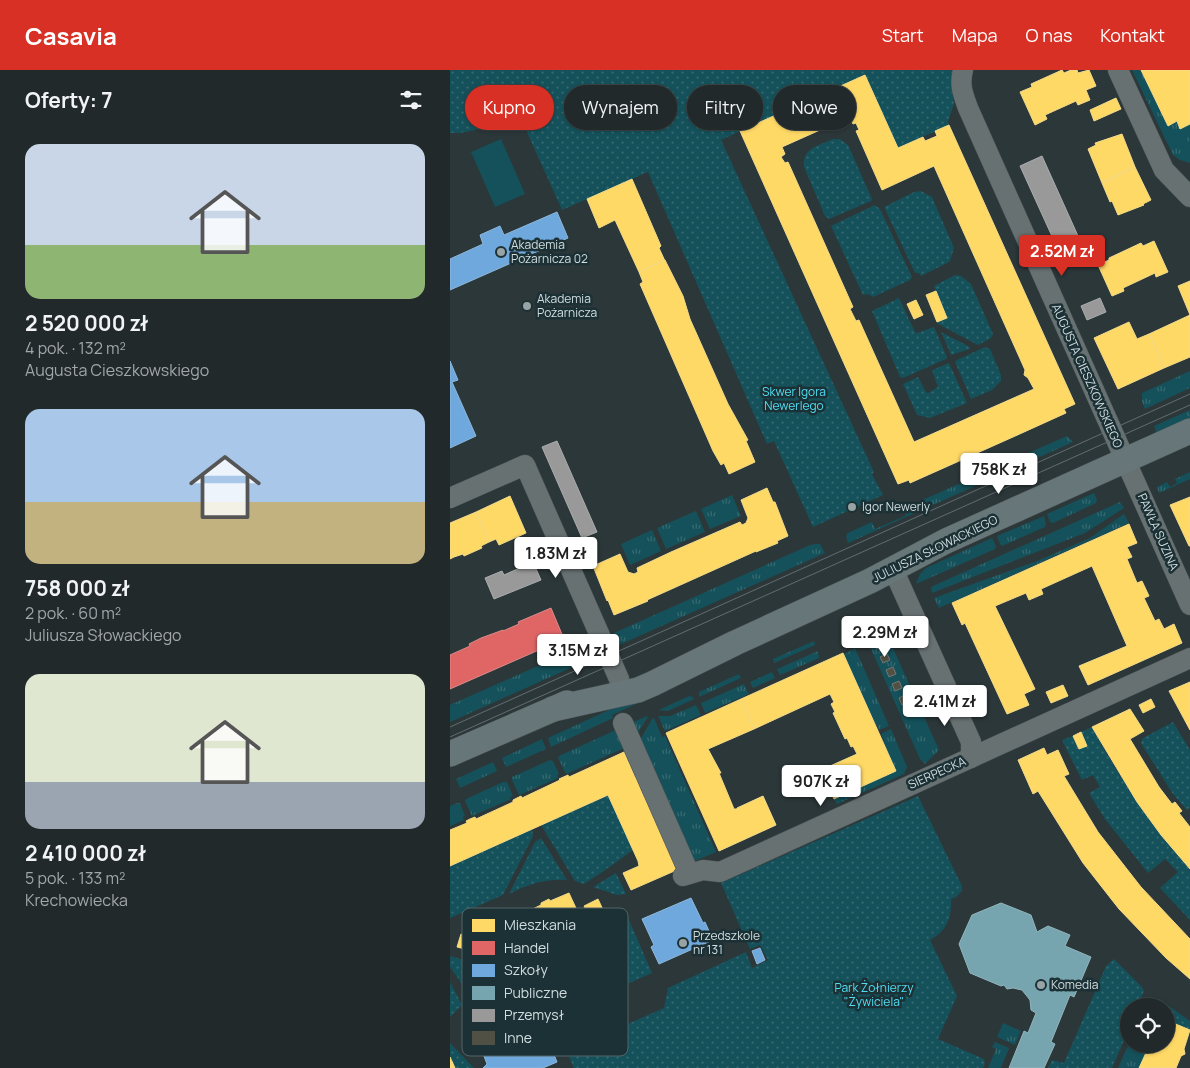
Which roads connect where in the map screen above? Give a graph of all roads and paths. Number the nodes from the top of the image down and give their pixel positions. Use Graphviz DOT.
graph roads {
  1 [pos="963,70"];
  2 [pos="1118,70"];
  3 [pos="1190,197"];
  4 [pos="1190,431"];
  5 [pos="1125,460"];
  6 [pos="450,498"];
  7 [pos="893,569"];
  8 [pos="1190,605"];
  9 [pos="735,643"];
  10 [pos="1190,658"];
  11 [pos="619,679"];
  12 [pos="553,709"];
  13 [pos="623,723"];
  14 [pos="450,754"];
  15 [pos="971,758"];
  1 -- 5 [label="street, AUGUSTA CIESZKOWSKIEGO"];
  2 -- 3 [label="street"];
  4 -- 5 [label="main road, JULIUSZA SŁOWACKIEGO"];
  5 -- 7 [label="main road, JULIUSZA SŁOWACKIEGO"];
  5 -- 8 [label="street, PAWŁA SUZINA"];
  6 -- 11 [label="street"];
  7 -- 9 [label="main road, JULIUSZA SŁOWACKIEGO"];
  7 -- 15 [label="street"];
  9 -- 11 [label="main road, JULIUSZA SŁOWACKIEGO"];
  9 -- 12 [label="main road, JULIUSZA SŁOWACKIEGO"];
  10 -- 15 [label="street, SIERPECKA"];
  11 -- 12 [label="main road, JULIUSZA SŁOWACKIEGO"];
  12 -- 14 [label="main road, JULIUSZA SŁOWACKIEGO"];
  13 -- 15 [label="street, SIERPECKA"];
}
